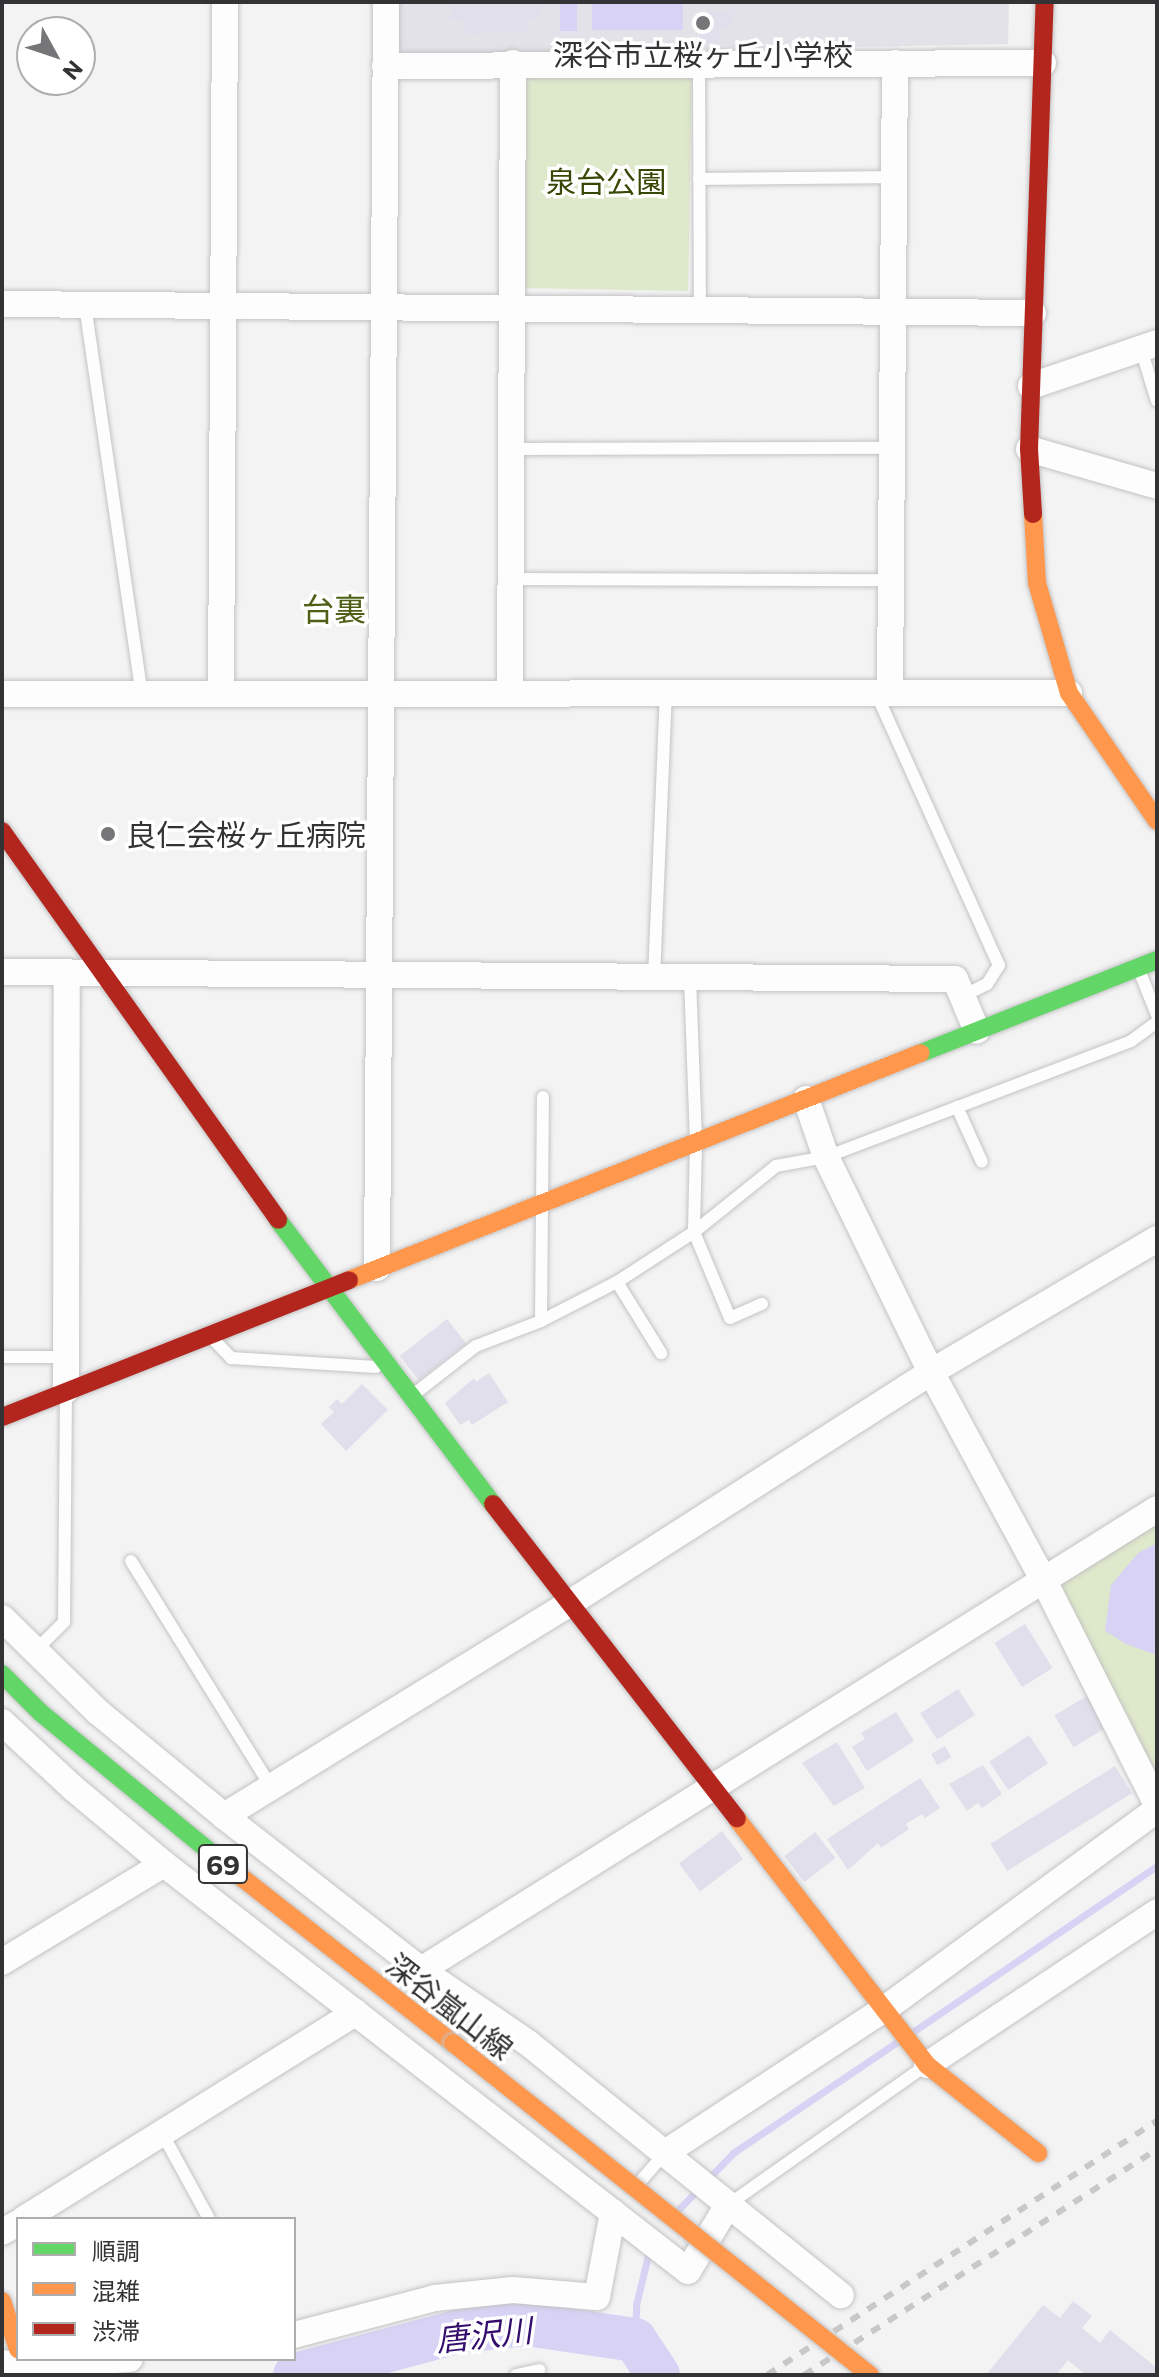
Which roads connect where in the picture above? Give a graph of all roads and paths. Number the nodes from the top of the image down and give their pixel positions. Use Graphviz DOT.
graph roads {
  1 [pos="225,2"];
  2 [pos="386,2"];
  3 [pos="1045,2"];
  4 [pos="699,62"];
  5 [pos="513,63"];
  6 [pos="895,63"];
  7 [pos="1043,63"];
  8 [pos="385,66"];
  9 [pos="894,177"];
  10 [pos="699,179"];
  11 [pos="2,304"];
  12 [pos="85,305"];
  13 [pos="223,306"];
  14 [pos="384,307"];
  15 [pos="514,308"];
  16 [pos="700,310"];
  17 [pos="893,311"];
  18 [pos="1033,313"];
  19 [pos="1149,346"];
  20 [pos="1031,386"];
  21 [pos="1157,401"];
  22 [pos="892,448"];
  23 [pos="512,449"];
  24 [pos="1029,449"];
  25 [pos="1157,486"];
  26 [pos="511,579"];
  27 [pos="889,580"];
  28 [pos="666,693"];
  29 [pos="883,693"];
  30 [pos="1069,693"];
  31 [pos="2,694"];
  32 [pos="142,694"];
  33 [pos="221,694"];
  34 [pos="382,694"];
  35 [pos="510,694"];
  36 [pos="1157,821"];
  37 [pos="2,831"];
  38 [pos="1157,960"];
  39 [pos="1138,967"];
  40 [pos="2,972"];
  41 [pos="67,972"];
  42 [pos="102,973"];
  43 [pos="378,977"];
  44 [pos="654,978"];
  45 [pos="690,978"];
  46 [pos="962,996"];
  47 [pos="1157,1015"];
  48 [pos="1157,1022"];
  49 [pos="977,1031"];
  50 [pos="543,1097"];
  51 [pos="806,1099"];
  52 [pos="957,1107"];
  53 [pos="696,1142"];
  54 [pos="826,1157"];
  55 [pos="982,1162"];
  56 [pos="542,1203"];
  57 [pos="694,1232"];
  58 [pos="1157,1239"];
  59 [pos="377,1268"];
  60 [pos="617,1282"];
  61 [pos="326,1288"];
  62 [pos="762,1304"];
  63 [pos="541,1321"];
  64 [pos="209,1334"];
  65 [pos="661,1353"];
  66 [pos="2,1357"];
  67 [pos="67,1357"];
  68 [pos="388,1368"];
  69 [pos="931,1372"];
  70 [pos="66,1390"];
  71 [pos="411,1397"];
  72 [pos="2,1417"];
  73 [pos="1157,1509"];
  74 [pos="131,1561"];
  75 [pos="1043,1579"];
  76 [pos="570,1603"];
  77 [pos="2,1618"];
  78 [pos="36,1650"];
  79 [pos="2,1674"];
  80 [pos="2,1722"];
  81 [pos="714,1786"];
  82 [pos="271,1787"];
  83 [pos="1157,1807"];
  84 [pos="224,1816"];
  85 [pos="164,1864"];
  86 [pos="1157,1912"];
  87 [pos="2,1962"];
  88 [pos="421,1970"];
  89 [pos="886,2008"];
  90 [pos="356,2012"];
  91 [pos="528,2043"];
  92 [pos="925,2062"];
  93 [pos="463,2096"];
  94 [pos="162,2133"];
  95 [pos="665,2153"];
  96 [pos="1038,2153"];
  97 [pos="728,2205"];
  98 [pos="613,2212"];
  99 [pos="27,2217"];
  100 [pos="208,2217"];
  101 [pos="841,2296"];
  102 [pos="2,2301"];
  103 [pos="296,2334"];
  104 [pos="16,2352"];
  105 [pos="74,2361"];
  106 [pos="19,2363"];
  107 [pos="539,2370"];
  108 [pos="516,2375"];
  109 [pos="870,2375"];
  1 -- 13 [label="street"];
  2 -- 8 [label="street"];
  3 -- 7 [label="street"];
  4 -- 5 [label="street"];
  4 -- 6 [label="street"];
  4 -- 10 [label="lane"];
  5 -- 8 [label="street"];
  5 -- 15 [label="street"];
  6 -- 7 [label="street"];
  6 -- 9 [label="street"];
  7 -- 18 [label="street"];
  8 -- 14 [label="street"];
  9 -- 10 [label="lane"];
  9 -- 17 [label="street"];
  10 -- 16 [label="lane"];
  11 -- 12 [label="street"];
  12 -- 13 [label="street"];
  12 -- 32 [label="lane"];
  13 -- 14 [label="street"];
  13 -- 33 [label="street"];
  14 -- 15 [label="street"];
  14 -- 34 [label="street"];
  15 -- 16 [label="street"];
  15 -- 23 [label="street"];
  16 -- 17 [label="street"];
  17 -- 18 [label="street"];
  17 -- 22 [label="street"];
  18 -- 20 [label="street"];
  19 -- 20 [label="street"];
  19 -- 21 [label="lane"];
  20 -- 24 [label="street"];
  22 -- 23 [label="lane"];
  22 -- 27 [label="street"];
  23 -- 26 [label="street"];
  24 -- 25 [label="street"];
  24 -- 30 [label="street"];
  26 -- 27 [label="lane"];
  26 -- 35 [label="street"];
  27 -- 29 [label="street"];
  28 -- 29 [label="street"];
  28 -- 35 [label="street"];
  28 -- 44 [label="lane"];
  29 -- 30 [label="street"];
  29 -- 46 [label="lane"];
  30 -- 36 [label="street"];
  31 -- 32 [label="street"];
  32 -- 33 [label="street"];
  33 -- 34 [label="street"];
  34 -- 35 [label="street"];
  34 -- 43 [label="street"];
  37 -- 42 [label="street"];
  38 -- 39 [label="street"];
  39 -- 47 [label="lane"];
  39 -- 49 [label="street"];
  40 -- 41 [label="street"];
  41 -- 42 [label="street"];
  41 -- 67 [label="street"];
  42 -- 43 [label="street"];
  42 -- 61 [label="street"];
  43 -- 44 [label="street"];
  43 -- 59 [label="street"];
  44 -- 45 [label="street"];
  45 -- 46 [label="street"];
  45 -- 53 [label="lane"];
  46 -- 49 [label="street"];
  48 -- 52 [label="lane"];
  49 -- 51 [label="street"];
  50 -- 56 [label="lane"];
  51 -- 53 [label="street"];
  51 -- 54 [label="street"];
  52 -- 54 [label="lane"];
  52 -- 55 [label="lane"];
  53 -- 56 [label="street"];
  53 -- 57 [label="lane"];
  54 -- 57 [label="lane"];
  54 -- 69 [label="street"];
  56 -- 59 [label="street"];
  56 -- 63 [label="lane"];
  57 -- 60 [label="lane"];
  57 -- 62 [label="lane"];
  58 -- 69 [label="street"];
  59 -- 61 [label="street"];
  60 -- 63 [label="lane"];
  60 -- 65 [label="lane"];
  61 -- 64 [label="street"];
  61 -- 68 [label="street"];
  63 -- 71 [label="lane"];
  64 -- 68 [label="lane"];
  64 -- 70 [label="street"];
  66 -- 67 [label="lane"];
  67 -- 70 [label="street"];
  68 -- 71 [label="street"];
  69 -- 75 [label="street"];
  69 -- 76 [label="street"];
  70 -- 72 [label="street"];
  70 -- 78 [label="lane"];
  71 -- 76 [label="street"];
  73 -- 75 [label="street"];
  74 -- 82 [label="lane"];
  75 -- 81 [label="street"];
  75 -- 83 [label="street"];
  76 -- 81 [label="street"];
  76 -- 82 [label="street"];
  77 -- 78 [label="street"];
  78 -- 84 [label="street"];
  79 -- 109 [label="street, 深谷嵐山線 / 69, bridge"];
  80 -- 85 [label="street"];
  81 -- 88 [label="street"];
  81 -- 89 [label="street"];
  82 -- 84 [label="street"];
  83 -- 89 [label="street"];
  84 -- 88 [label="street"];
  85 -- 87 [label="street"];
  85 -- 90 [label="street"];
  86 -- 92 [label="street"];
  88 -- 91 [label="street"];
  89 -- 92 [label="street"];
  89 -- 95 [label="street"];
  90 -- 93 [label="street"];
  90 -- 94 [label="street"];
  91 -- 93 [label="street"];
  91 -- 95 [label="street"];
  92 -- 96 [label="street"];
  92 -- 97 [label="lane"];
  93 -- 98 [label="street"];
  94 -- 99 [label="street"];
  94 -- 100 [label="lane"];
  95 -- 97 [label="street"];
  95 -- 98 [label="lane"];
  97 -- 98 [label="street"];
  97 -- 101 [label="street"];
  98 -- 103 [label="street"];
  102 -- 104 [label="street"];
  105 -- 106 [label="street"];
  107 -- 108 [label="lane"];
}
